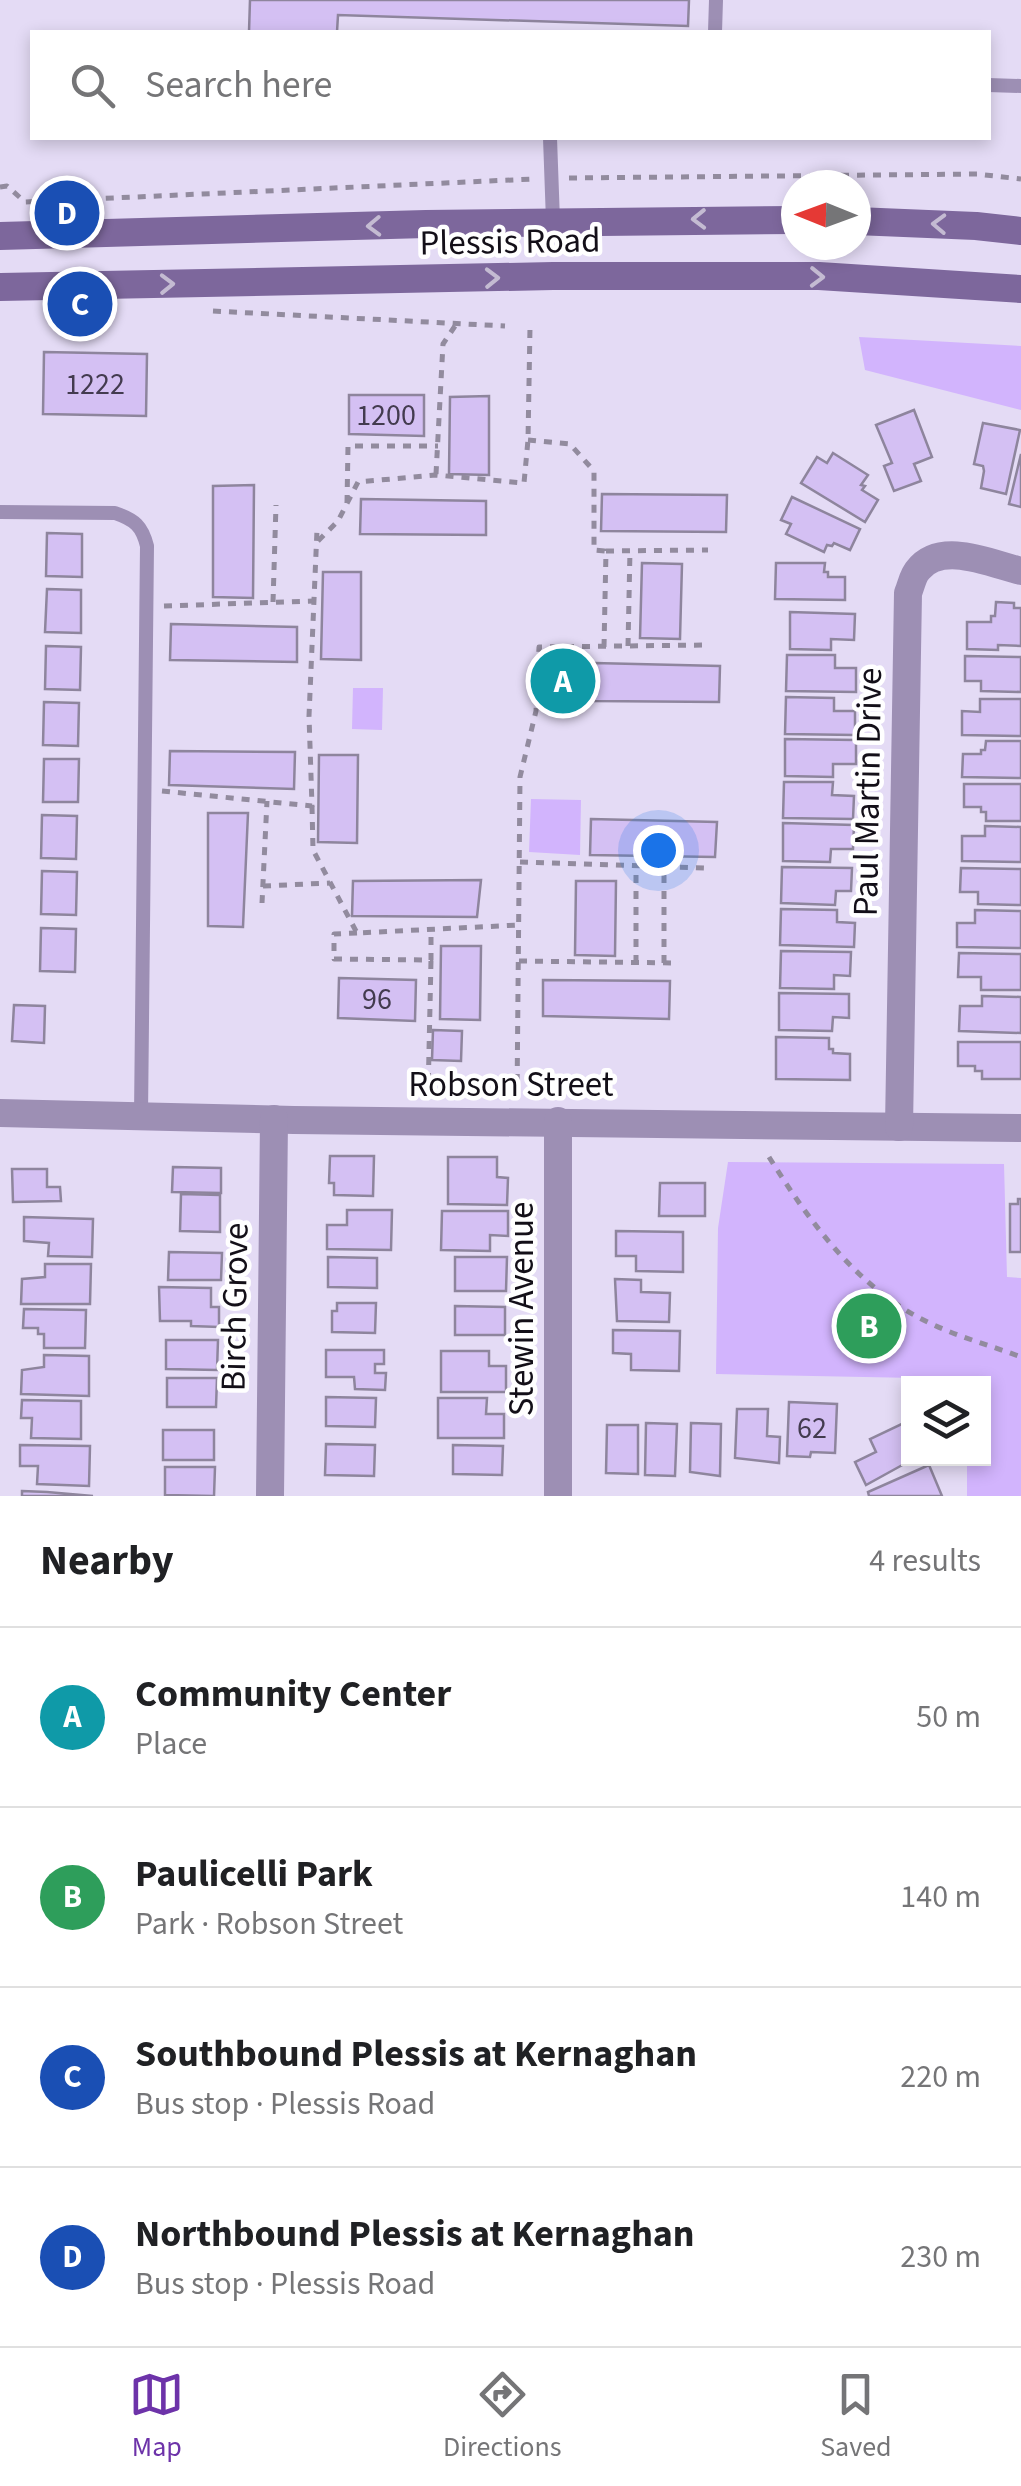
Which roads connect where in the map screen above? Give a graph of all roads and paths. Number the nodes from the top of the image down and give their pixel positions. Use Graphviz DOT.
graph roads {
  1 [pos="716,0"];
  2 [pos="715,30"];
  3 [pos="991,85"];
  4 [pos="1021,86"];
  5 [pos="550,140"];
  6 [pos="550,179"];
  7 [pos="1021,179"];
  8 [pos="0,187"];
  9 [pos="781,220"];
  10 [pos="553,221"];
  11 [pos="871,222"];
  12 [pos="1021,231"];
  13 [pos="0,236"];
  14 [pos="0,287"];
  15 [pos="1021,289"];
  16 [pos="196,310"];
  17 [pos="455,326"];
  18 [pos="505,326"];
  19 [pos="530,326"];
  20 [pos="528,440"];
  21 [pos="438,446"];
  22 [pos="436,475"];
  23 [pos="276,505"];
  24 [pos="346,505"];
  25 [pos="0,512"];
  26 [pos="317,530"];
  27 [pos="316,543"];
  28 [pos="606,550"];
  29 [pos="630,550"];
  30 [pos="708,550"];
  31 [pos="1021,571"];
  32 [pos="313,601"];
  33 [pos="273,602"];
  34 [pos="146,606"];
  35 [pos="628,646"];
  36 [pos="705,646"];
  37 [pos="604,647"];
  38 [pos="144,789"];
  39 [pos="266,802"];
  40 [pos="312,806"];
  41 [pos="520,862"];
  42 [pos="636,866"];
  43 [pos="664,867"];
  44 [pos="706,868"];
  45 [pos="331,883"];
  46 [pos="263,886"];
  47 [pos="262,904"];
  48 [pos="519,924"];
  49 [pos="431,929"];
  50 [pos="357,933"];
  51 [pos="431,960"];
  52 [pos="519,961"];
  53 [pos="636,963"];
  54 [pos="664,963"];
  55 [pos="679,963"];
  56 [pos="0,1113"];
  57 [pos="141,1116"];
  58 [pos="274,1119"];
  59 [pos="428,1121"];
  60 [pos="517,1121"];
  61 [pos="558,1121"];
  62 [pos="899,1127"];
  63 [pos="1021,1128"];
  64 [pos="769,1157"];
  65 [pos="1021,1357"];
  66 [pos="270,1496"];
  67 [pos="558,1496"];
  1 -- 2 [label="lane"];
  3 -- 4 [label="lane"];
  5 -- 6 [label="lane"];
  6 -- 7 [label="path"];
  6 -- 8 [label="path"];
  6 -- 10 [label="lane"];
  9 -- 10 [label="main road, Plessis Road, one-way"];
  10 -- 13 [label="main road, Plessis Road, one-way"];
  12 -- 11 [label="main road, one-way"];
  14 -- 15 [label="main road, Plessis Road, one-way"];
  16 -- 18 [label="path"];
  17 -- 21 [label="path"];
  19 -- 20 [label="path"];
  20 -- 22 [label="path"];
  20 -- 28 [label="path"];
  21 -- 22 [label="path"];
  21 -- 24 [label="path"];
  22 -- 24 [label="path"];
  23 -- 33 [label="path"];
  24 -- 27 [label="path"];
  25 -- 34 [label="lane"];
  26 -- 27 [label="path"];
  27 -- 32 [label="path"];
  28 -- 29 [label="path"];
  28 -- 37 [label="path"];
  29 -- 30 [label="path"];
  29 -- 35 [label="path"];
  31 -- 62 [label="street, Paul Martin Drive"];
  32 -- 33 [label="path"];
  32 -- 40 [label="path"];
  33 -- 34 [label="path"];
  34 -- 38 [label="lane"];
  35 -- 36 [label="path"];
  35 -- 37 [label="path"];
  37 -- 41 [label="path"];
  38 -- 39 [label="path"];
  38 -- 57 [label="lane"];
  39 -- 40 [label="path"];
  39 -- 46 [label="path"];
  40 -- 45 [label="path"];
  41 -- 42 [label="path"];
  41 -- 48 [label="path"];
  42 -- 43 [label="path"];
  42 -- 53 [label="path"];
  43 -- 44 [label="path"];
  43 -- 54 [label="path"];
  45 -- 46 [label="path"];
  45 -- 50 [label="path"];
  46 -- 47 [label="path"];
  48 -- 49 [label="path"];
  48 -- 52 [label="path"];
  49 -- 50 [label="path"];
  49 -- 51 [label="path"];
  50 -- 51 [label="path"];
  51 -- 59 [label="path"];
  52 -- 53 [label="path"];
  52 -- 60 [label="path"];
  53 -- 54 [label="path"];
  54 -- 55 [label="path"];
  56 -- 57 [label="street, Robson Street"];
  57 -- 58 [label="street, Robson Street"];
  58 -- 59 [label="street, Robson Street"];
  58 -- 66 [label="street, Birch Grove"];
  59 -- 60 [label="street, Robson Street"];
  60 -- 61 [label="street, Robson Street"];
  61 -- 62 [label="street, Robson Street"];
  61 -- 67 [label="street, Stewin Avenue"];
  62 -- 63 [label="street, Robson Street"];
  64 -- 65 [label="path"];
}
